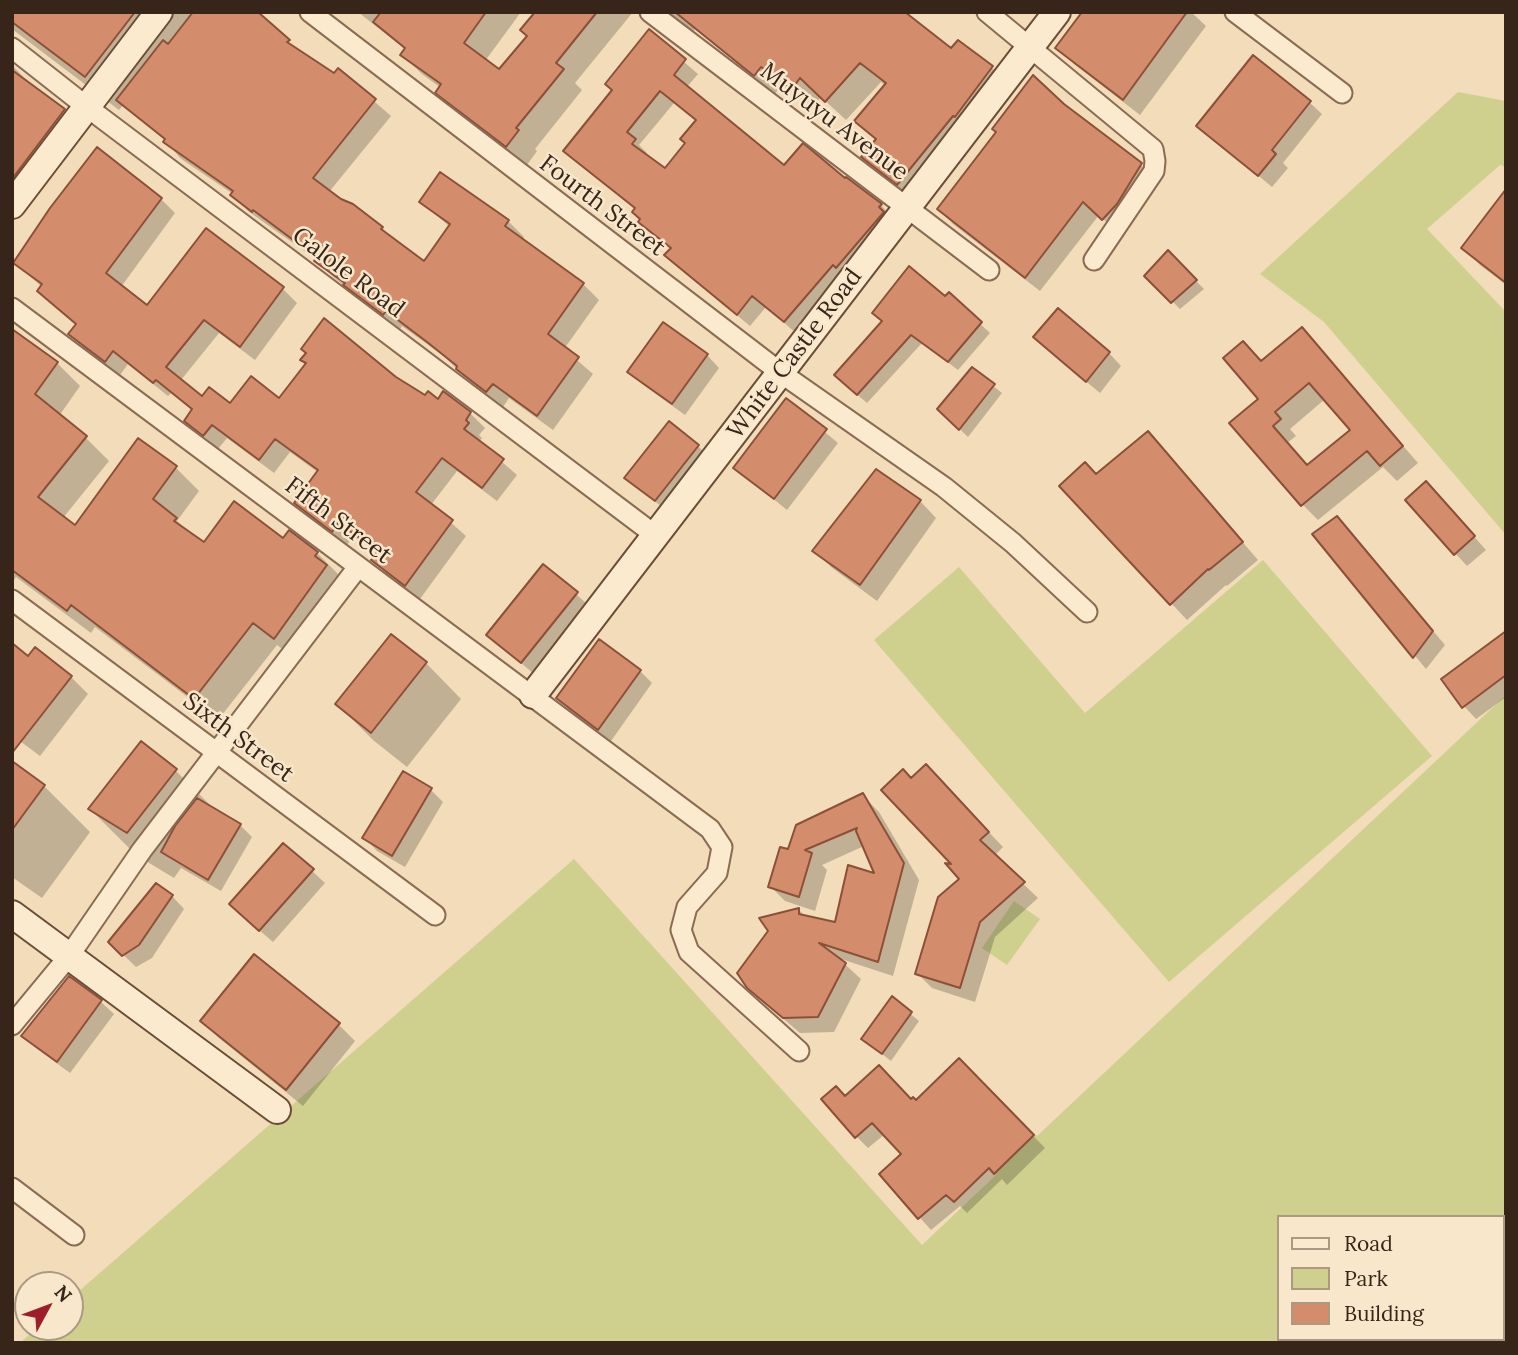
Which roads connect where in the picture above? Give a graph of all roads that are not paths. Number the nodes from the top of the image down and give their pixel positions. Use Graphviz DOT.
graph roads {
  1 [pos="159,12"];
  2 [pos="310,12"];
  3 [pos="650,12"];
  4 [pos="987,12"];
  5 [pos="1057,12"];
  6 [pos="1235,12"];
  7 [pos="1030,46"];
  8 [pos="12,48"];
  9 [pos="1342,93"];
  10 [pos="86,107"];
  11 [pos="12,205"];
  12 [pos="906,208"];
  13 [pos="1094,260"];
  14 [pos="989,270"];
  15 [pos="12,308"];
  16 [pos="781,373"];
  17 [pos="655,534"];
  18 [pos="358,567"];
  19 [pos="12,600"];
  20 [pos="1087,612"];
  21 [pos="533,695"];
  22 [pos="216,752"];
  23 [pos="12,914"];
  24 [pos="435,915"];
  25 [pos="69,956"];
  26 [pos="12,1025"];
  27 [pos="799,1051"];
  28 [pos="277,1110"];
  29 [pos="12,1188"];
  30 [pos="74,1235"];
  1 -- 10 [label="street"];
  2 -- 16 [label="street, Fourth Street"];
  3 -- 12 [label="street, Muyuyu Avenue"];
  4 -- 7 [label="street"];
  5 -- 7 [label="street, White Castle Road"];
  6 -- 9 [label="street"];
  7 -- 12 [label="street, White Castle Road"];
  7 -- 13 [label="street"];
  8 -- 10 [label="street, Galole Road"];
  10 -- 11 [label="street"];
  10 -- 17 [label="street, Galole Road"];
  12 -- 14 [label="street, Muyuyu Avenue"];
  12 -- 16 [label="street, White Castle Road"];
  15 -- 18 [label="street, Fifth Street"];
  16 -- 17 [label="street, White Castle Road"];
  16 -- 20 [label="street, Fourth Street"];
  17 -- 21 [label="street, White Castle Road"];
  18 -- 21 [label="street, Fifth Street"];
  18 -- 22 [label="street"];
  19 -- 22 [label="street, Sixth Street"];
  21 -- 27 [label="street, Fifth Street"];
  22 -- 24 [label="street, Sixth Street"];
  22 -- 25 [label="street"];
  23 -- 25 [label="street"];
  25 -- 26 [label="street"];
  25 -- 28 [label="street"];
  29 -- 30 [label="street"];
}
